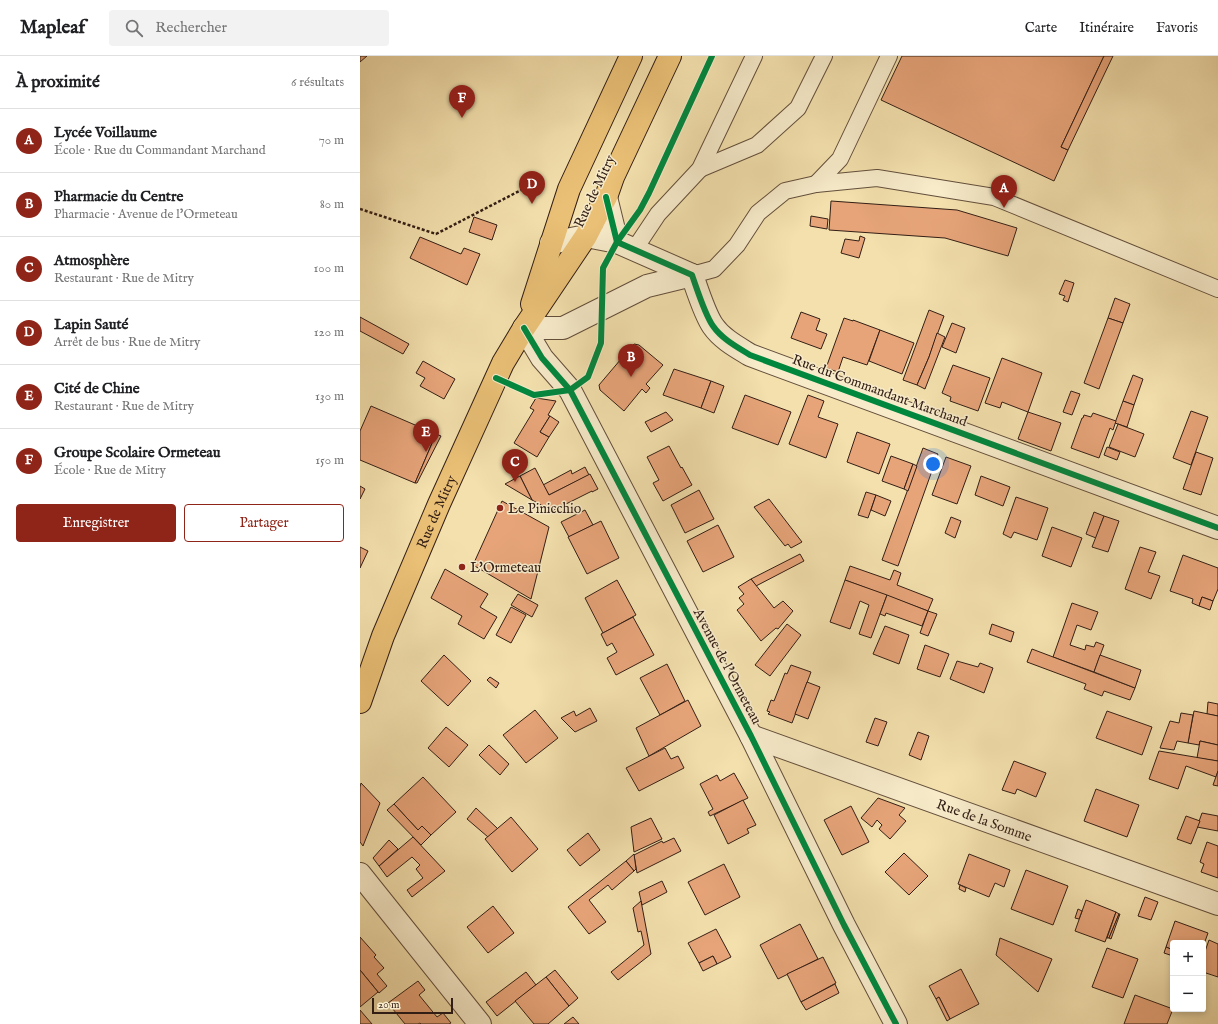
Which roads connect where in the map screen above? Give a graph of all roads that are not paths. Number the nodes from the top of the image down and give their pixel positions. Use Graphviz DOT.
graph roads {
  1 [pos="631,56"];
  2 [pos="670,56"];
  3 [pos="754,56"];
  4 [pos="824,56"];
  5 [pos="889,56"];
  6 [pos="700,169"];
  7 [pos="816,184"];
  8 [pos="606,197"];
  9 [pos="586,236"];
  10 [pos="551,243"];
  11 [pos="626,246"];
  12 [pos="692,274"];
  13 [pos="1218,289"];
  14 [pos="625,297"];
  15 [pos="524,328"];
  16 [pos="1218,528"];
  17 [pos="360,702"];
  18 [pos="751,736"];
  19 [pos="360,874"];
  20 [pos="1218,904"];
  21 [pos="480,1024"];
  22 [pos="896,1024"];
  1 -- 10 [label="main road, Rue de Mitry"];
  2 -- 8 [label="main road, Rue de Mitry"];
  3 -- 6 [label="lane"];
  4 -- 6 [label="lane"];
  5 -- 7 [label="lane"];
  6 -- 11 [label="lane"];
  7 -- 12 [label="lane"];
  7 -- 13 [label="lane"];
  8 -- 9 [label="main road, Rue de Mitry"];
  8 -- 11 [label="street"];
  9 -- 10 [label="street"];
  9 -- 11 [label="street"];
  9 -- 15 [label="main road, Rue de Mitry"];
  10 -- 15 [label="main road, Rue de Mitry"];
  11 -- 12 [label="street"];
  11 -- 14 [label="street"];
  12 -- 14 [label="street"];
  12 -- 16 [label="street, Rue du Commandant Marchand"];
  14 -- 15 [label="street"];
  15 -- 17 [label="main road, Rue de Mitry"];
  15 -- 18 [label="street, Avenue de l'Ormeteau"];
  18 -- 20 [label="street, Rue de la Somme"];
  18 -- 22 [label="street, Avenue de l'Ormeteau"];
  19 -- 21 [label="street"];
}
